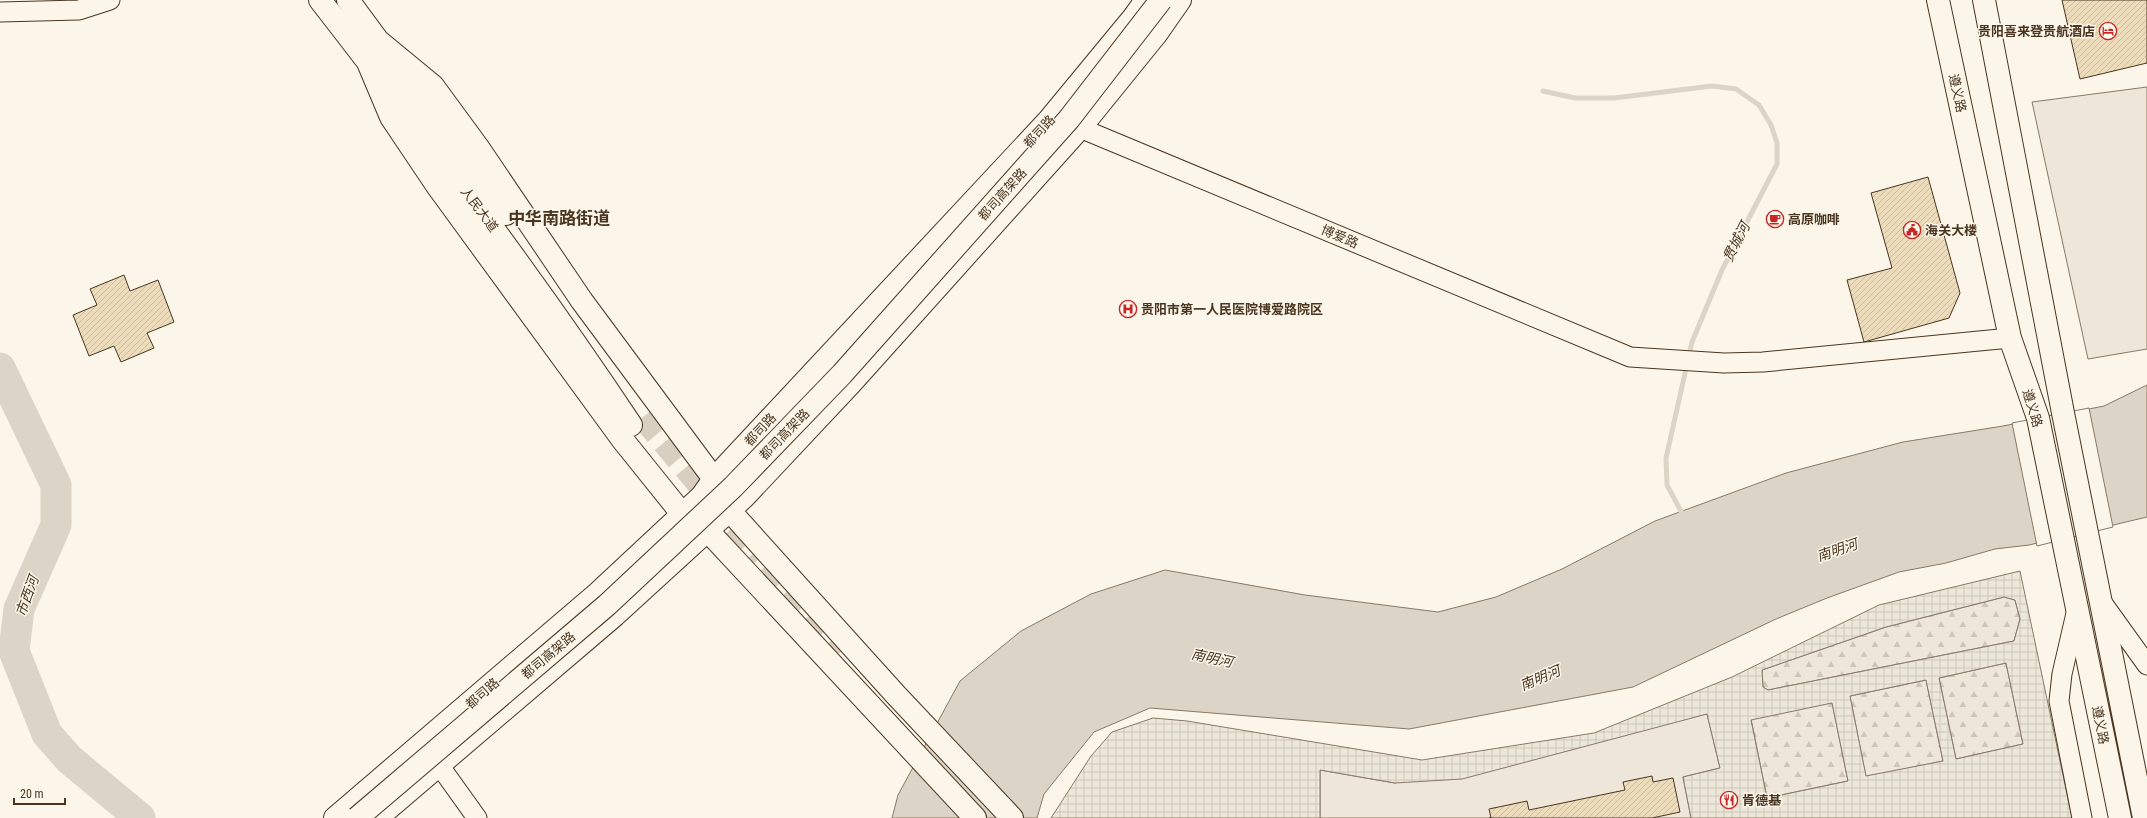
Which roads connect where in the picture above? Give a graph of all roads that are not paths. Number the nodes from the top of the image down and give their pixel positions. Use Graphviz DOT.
graph roads {
  1 [pos="110,0"];
  2 [pos="348,0"];
  3 [pos="1146,0"];
  4 [pos="1161,0"];
  5 [pos="1180,0"];
  6 [pos="1938,0"];
  7 [pos="1984,0"];
  8 [pos="319,2"];
  9 [pos="0,12"];
  10 [pos="376,39"];
  11 [pos="367,60"];
  12 [pos="1049,120"];
  13 [pos="1080,128"];
  14 [pos="2010,338"];
  15 [pos="714,478"];
  16 [pos="729,510"];
  17 [pos="683,515"];
  18 [pos="707,530"];
  19 [pos="2100,599"];
  20 [pos="2077,608"];
  21 [pos="2147,665"];
  22 [pos="439,765"];
  23 [pos="335,818"];
  24 [pos="357,818"];
  25 [pos="377,818"];
  26 [pos="477,818"];
  27 [pos="975,818"];
  28 [pos="1012,818"];
  29 [pos="2082,818"];
  30 [pos="2120,818"];
  31 [pos="2144,818"];
  1 -- 9 [label="street"];
  2 -- 10 [label="main road, 人民大道"];
  3 -- 12 [label="main road, 都司路"];
  4 -- 24 [label="main road, 都司高架路, bridge"];
  5 -- 13 [label="main road, 都司路"];
  6 -- 14 [label="main road, 遵义路"];
  7 -- 19 [label="main road, 遵义路"];
  8 -- 11 [label="main road, 人民大道"];
  10 -- 11 [label="main road, 人民大道"];
  10 -- 15 [label="main road"];
  11 -- 17 [label="main road"];
  12 -- 13 [label="street, 博爱路"];
  12 -- 15 [label="main road, 都司路"];
  13 -- 14 [label="street, 博爱路"];
  13 -- 16 [label="main road, 都司路"];
  14 -- 20 [label="main road, 遵义路"];
  15 -- 16 [label="main road"];
  15 -- 17 [label="main road, 都司路"];
  16 -- 18 [label="main road, 都司路"];
  16 -- 28 [label="main road"];
  17 -- 18 [label="main road"];
  17 -- 23 [label="main road, 都司路"];
  18 -- 22 [label="main road, 都司路"];
  18 -- 27 [label="main road"];
  19 -- 21 [label="street"];
  19 -- 31 [label="main road, 遵义路"];
  20 -- 29 [label="street"];
  20 -- 30 [label="main road, 遵义路"];
  22 -- 25 [label="main road, 都司路"];
  22 -- 26 [label="street"];
}
